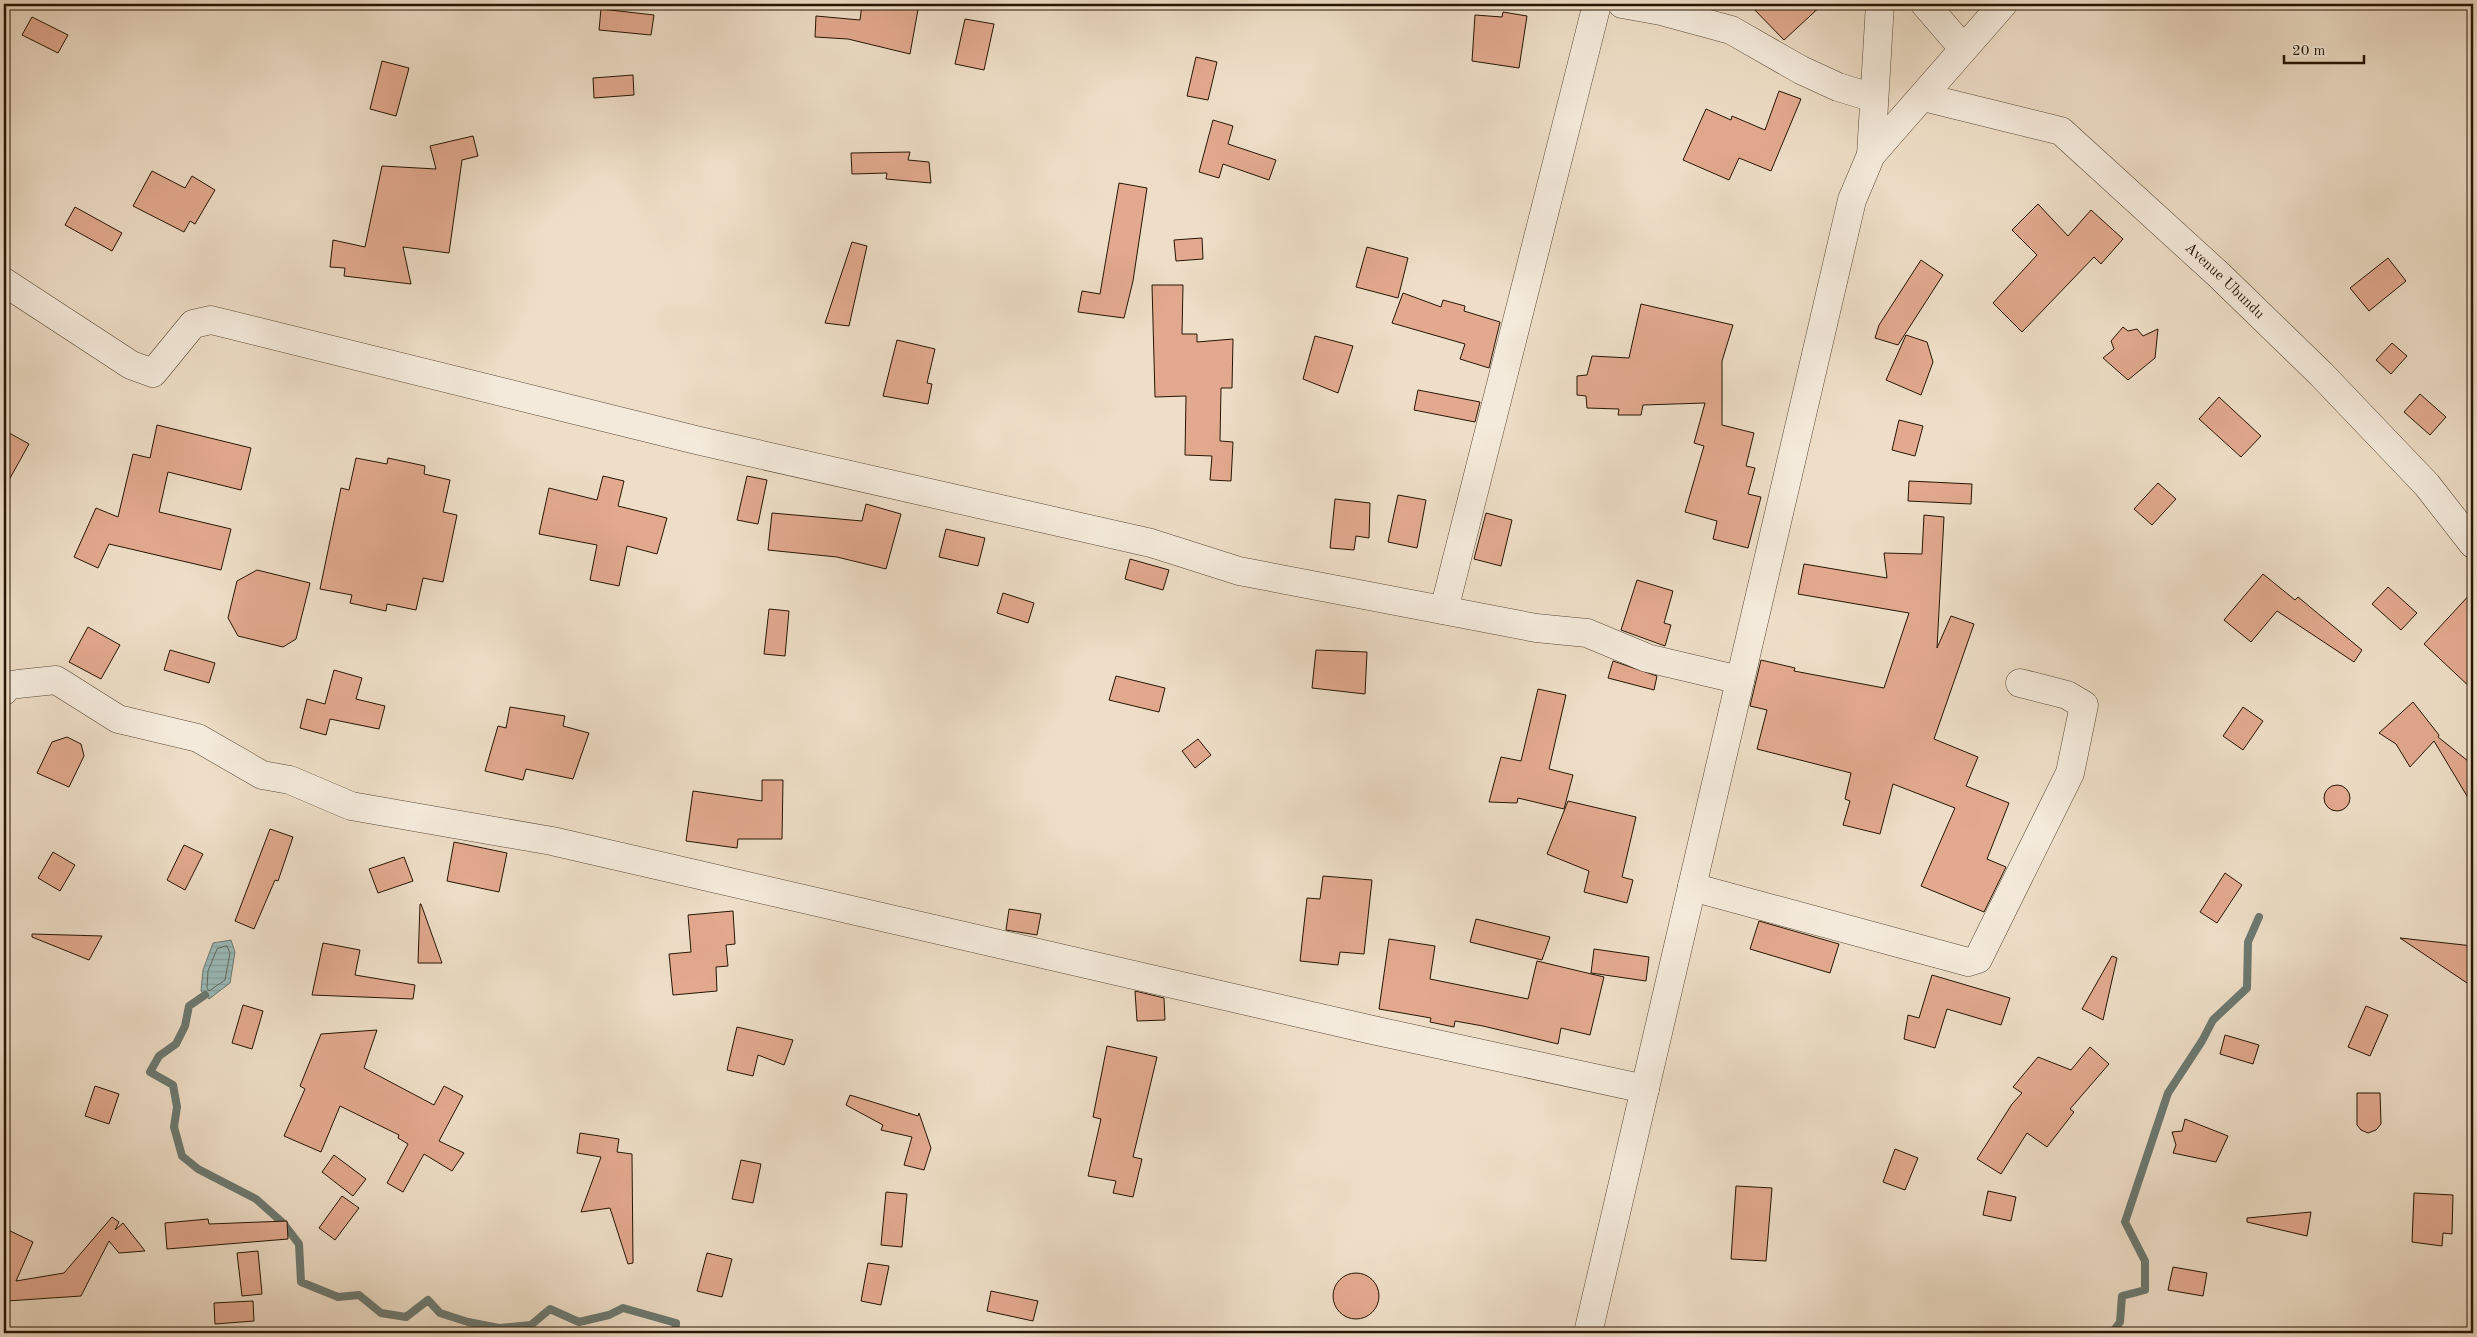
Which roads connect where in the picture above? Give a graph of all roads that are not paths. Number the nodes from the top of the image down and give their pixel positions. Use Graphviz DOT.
graph roads {
  1 [pos="1596,4"];
  2 [pos="1622,4"];
  3 [pos="1880,4"];
  4 [pos="1925,4"];
  5 [pos="2003,4"];
  6 [pos="1963,48"];
  7 [pos="1924,96"];
  8 [pos="1874,98"];
  9 [pos="1871,155"];
  10 [pos="4,282"];
  11 [pos="2473,544"];
  12 [pos="1444,610"];
  13 [pos="1740,680"];
  14 [pos="2020,683"];
  15 [pos="4,691"];
  16 [pos="1692,887"];
  17 [pos="1645,1089"];
  18 [pos="1588,1333"];
  1 -- 12 [label="street"];
  2 -- 8 [label="street"];
  3 -- 8 [label="street"];
  4 -- 6 [label="street"];
  5 -- 6 [label="street"];
  6 -- 7 [label="street"];
  7 -- 9 [label="street"];
  7 -- 11 [label="street, Avenue Ubundu"];
  8 -- 9 [label="street"];
  9 -- 13 [label="street"];
  10 -- 12 [label="street"];
  12 -- 13 [label="street"];
  13 -- 16 [label="street"];
  14 -- 16 [label="street"];
  15 -- 17 [label="street"];
  16 -- 17 [label="street"];
  17 -- 18 [label="street"];
}
